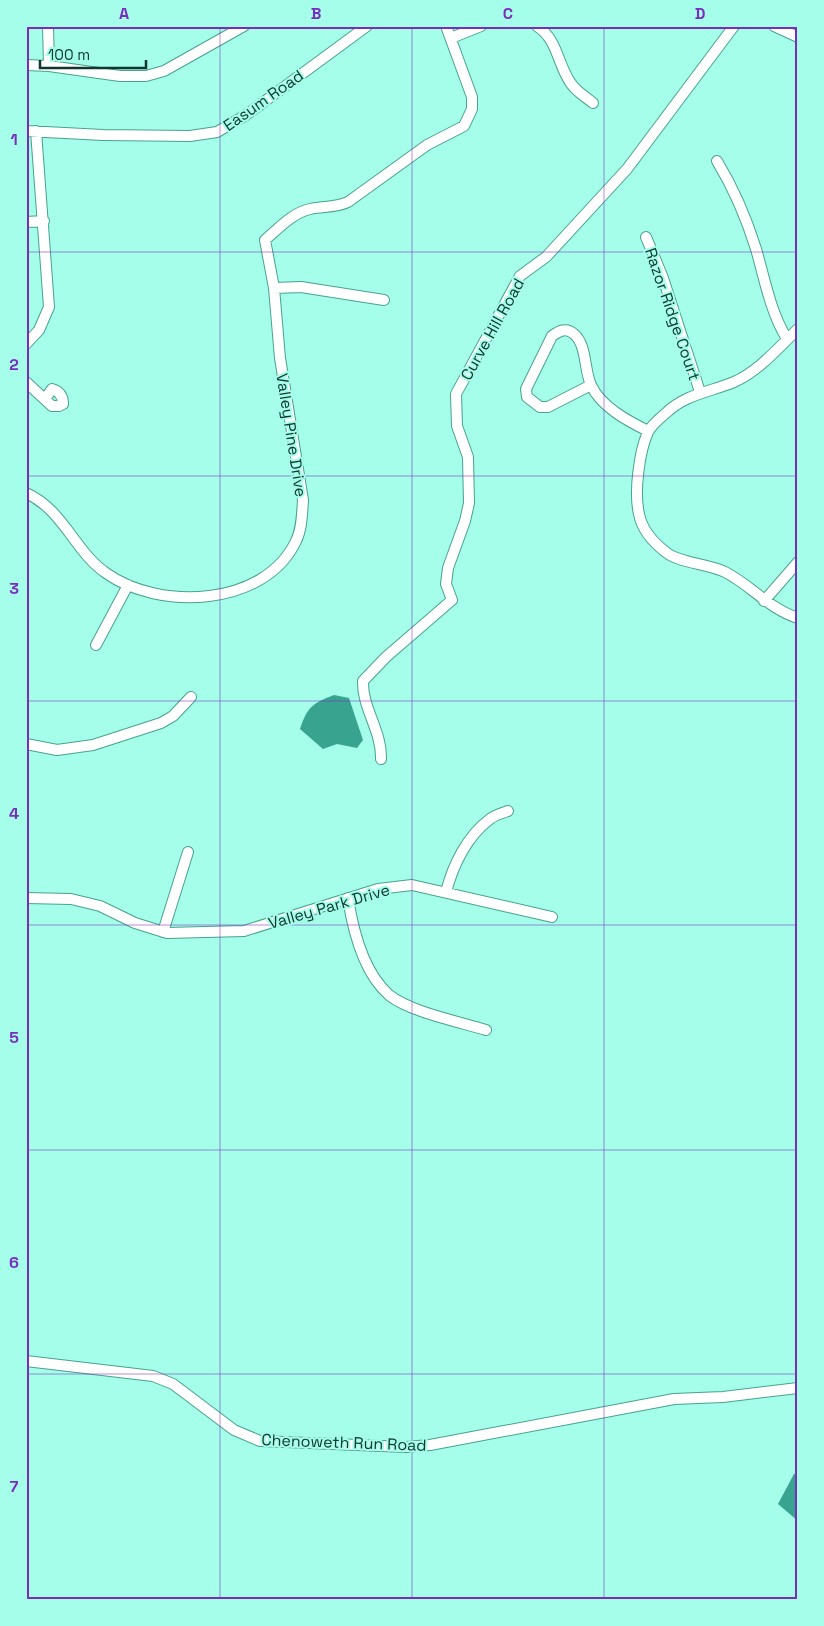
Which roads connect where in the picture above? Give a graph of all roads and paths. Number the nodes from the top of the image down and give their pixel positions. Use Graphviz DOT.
graph roads {
  1 [pos="48,26"];
  2 [pos="244,26"];
  3 [pos="367,26"];
  4 [pos="446,26"];
  5 [pos="481,26"];
  6 [pos="537,26"];
  7 [pos="734,26"];
  8 [pos="774,26"];
  9 [pos="798,37"];
  10 [pos="451,38"];
  11 [pos="26,65"];
  12 [pos="50,66"];
  13 [pos="593,104"];
  14 [pos="31,131"];
  15 [pos="717,161"];
  16 [pos="44,221"];
  17 [pos="26,222"];
  18 [pos="646,237"];
  19 [pos="274,288"];
  20 [pos="384,300"];
  21 [pos="798,329"];
  22 [pos="787,339"];
  23 [pos="26,344"];
  24 [pos="26,382"];
  25 [pos="591,386"];
  26 [pos="700,392"];
  27 [pos="45,399"];
  28 [pos="648,431"];
  29 [pos="26,493"];
  30 [pos="798,562"];
  31 [pos="128,585"];
  32 [pos="764,601"];
  33 [pos="798,618"];
  34 [pos="96,646"];
  35 [pos="191,697"];
  36 [pos="26,744"];
  37 [pos="381,759"];
  38 [pos="508,811"];
  39 [pos="188,852"];
  40 [pos="446,892"];
  41 [pos="26,898"];
  42 [pos="348,898"];
  43 [pos="552,916"];
  44 [pos="162,932"];
  45 [pos="486,1030"];
  46 [pos="26,1361"];
  47 [pos="798,1388"];
  1 -- 12 [label="street"];
  2 -- 12 [label="street"];
  3 -- 14 [label="street, Easum Road"];
  4 -- 10 [label="street"];
  5 -- 10 [label="street"];
  6 -- 13 [label="street"];
  7 -- 37 [label="street, Curve Hill Road"];
  8 -- 9 [label="street"];
  10 -- 19 [label="street, Valley Pine Drive"];
  11 -- 12 [label="street"];
  14 -- 16 [label="street"];
  15 -- 22 [label="street"];
  16 -- 17 [label="street"];
  16 -- 23 [label="street"];
  18 -- 26 [label="street, Razor Ridge Court"];
  19 -- 20 [label="street"];
  19 -- 31 [label="street, Valley Pine Drive"];
  21 -- 22 [label="street"];
  22 -- 26 [label="street"];
  24 -- 27 [label="street"];
  25 -- 25 [label="street"];
  25 -- 28 [label="street"];
  26 -- 28 [label="street"];
  28 -- 32 [label="street"];
  29 -- 31 [label="street, Valley Pine Drive"];
  30 -- 32 [label="street"];
  31 -- 34 [label="street"];
  32 -- 33 [label="street"];
  35 -- 36 [label="street"];
  38 -- 40 [label="street"];
  39 -- 44 [label="street"];
  40 -- 42 [label="street, Valley Park Drive"];
  40 -- 43 [label="street, Valley Park Drive"];
  41 -- 44 [label="street, Valley Park Drive"];
  42 -- 44 [label="street, Valley Park Drive"];
  42 -- 45 [label="street"];
  46 -- 47 [label="street, Chenoweth Run Road"];
}
